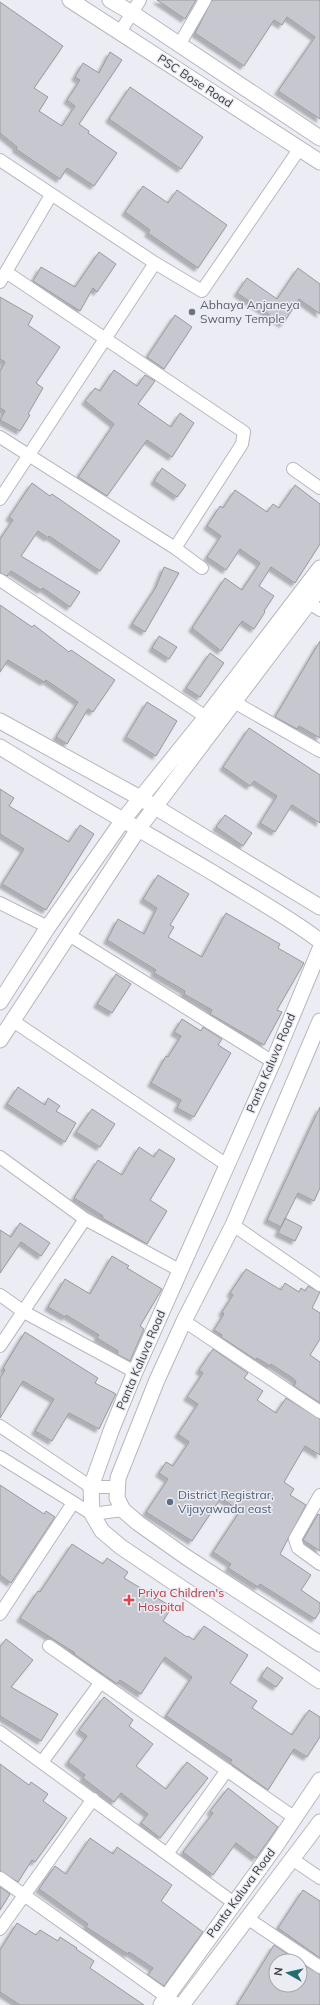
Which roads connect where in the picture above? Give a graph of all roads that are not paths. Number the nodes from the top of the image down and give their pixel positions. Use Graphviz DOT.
graph roads {
  1 [pos="70,0"];
  2 [pos="110,0"];
  3 [pos="205,0"];
  4 [pos="136,6"];
  5 [pos="120,32"];
  6 [pos="179,45"];
  7 [pos="320,138"];
  8 [pos="300,148"];
  9 [pos="0,160"];
  10 [pos="320,162"];
  11 [pos="51,195"];
  12 [pos="155,263"];
  13 [pos="6,272"];
  14 [pos="0,282"];
  15 [pos="107,339"];
  16 [pos="0,437"];
  17 [pos="30,454"];
  18 [pos="293,469"];
  19 [pos="320,488"];
  20 [pos="0,499"];
  21 [pos="174,548"];
  22 [pos="202,568"];
  23 [pos="320,568"];
  24 [pos="0,580"];
  25 [pos="320,588"];
  26 [pos="315,606"];
  27 [pos="228,698"];
  28 [pos="0,721"];
  29 [pos="212,721"];
  30 [pos="0,747"];
  31 [pos="320,751"];
  32 [pos="142,799"];
  33 [pos="155,807"];
  34 [pos="123,820"];
  35 [pos="139,828"];
  36 [pos="0,903"];
  37 [pos="320,907"];
  38 [pos="48,927"];
  39 [pos="69,935"];
  40 [pos="320,941"];
  41 [pos="320,949"];
  42 [pos="0,1002"];
  43 [pos="0,1012"];
  44 [pos="12,1021"];
  45 [pos="320,1021"];
  46 [pos="0,1040"];
  47 [pos="273,1062"];
  48 [pos="0,1157"];
  49 [pos="227,1165"];
  50 [pos="85,1219"];
  51 [pos="233,1225"];
  52 [pos="181,1271"];
  53 [pos="320,1284"];
  54 [pos="0,1295"];
  55 [pos="24,1312"];
  56 [pos="184,1321"];
  57 [pos="0,1346"];
  58 [pos="135,1372"];
  59 [pos="320,1412"];
  60 [pos="0,1426"];
  61 [pos="0,1457"];
  62 [pos="91,1487"];
  63 [pos="117,1487"];
  64 [pos="320,1495"];
  65 [pos="73,1503"];
  66 [pos="123,1510"];
  67 [pos="92,1514"];
  68 [pos="320,1564"];
  69 [pos="4,1598"];
  70 [pos="0,1614"];
  71 [pos="320,1644"];
  72 [pos="49,1646"];
  73 [pos="320,1681"];
  74 [pos="101,1682"];
  75 [pos="0,1732"];
  76 [pos="42,1762"];
  77 [pos="227,1770"];
  78 [pos="320,1780"];
  79 [pos="93,1799"];
  80 [pos="295,1818"];
  81 [pos="320,1822"];
  82 [pos="167,1854"];
  83 [pos="292,1859"];
  84 [pos="0,1878"];
  85 [pos="320,1878"];
  86 [pos="24,1896"];
  87 [pos="234,1902"];
  88 [pos="247,1918"];
  89 [pos="0,1929"];
  90 [pos="320,1966"];
  91 [pos="169,2002"];
  92 [pos="182,2005"];
  1 -- 5 [label="street, PSC Bose Road"];
  2 -- 4 [label="street"];
  3 -- 6 [label="street"];
  4 -- 5 [label="street"];
  4 -- 6 [label="street"];
  5 -- 8 [label="street, PSC Bose Road"];
  6 -- 7 [label="street"];
  8 -- 10 [label="street, PSC Bose Road"];
  8 -- 12 [label="street"];
  9 -- 11 [label="street"];
  11 -- 12 [label="street"];
  11 -- 13 [label="street"];
  12 -- 15 [label="street"];
  13 -- 14 [label="street"];
  13 -- 15 [label="street"];
  15 -- 17 [label="street"];
  15 -- 21 [label="street"];
  16 -- 17 [label="street"];
  17 -- 20 [label="street"];
  17 -- 21 [label="street"];
  18 -- 19 [label="street"];
  21 -- 22 [label="street"];
  23 -- 27 [label="street"];
  24 -- 29 [label="street"];
  25 -- 26 [label="street"];
  26 -- 27 [label="street"];
  27 -- 29 [label="street"];
  27 -- 31 [label="street"];
  28 -- 32 [label="street"];
  29 -- 32 [label="street"];
  29 -- 33 [label="street"];
  30 -- 34 [label="street"];
  32 -- 33 [label="street"];
  32 -- 34 [label="street"];
  33 -- 35 [label="street"];
  33 -- 37 [label="street"];
  34 -- 35 [label="street"];
  34 -- 38 [label="street"];
  35 -- 39 [label="street"];
  35 -- 40 [label="street"];
  36 -- 38 [label="street"];
  38 -- 42 [label="street"];
  39 -- 44 [label="street"];
  39 -- 47 [label="street"];
  41 -- 47 [label="street, Panta Kaluva Road"];
  43 -- 44 [label="street"];
  44 -- 46 [label="street"];
  44 -- 49 [label="street"];
  45 -- 51 [label="street, Panta Kaluva Road"];
  47 -- 49 [label="street, Panta Kaluva Road"];
  48 -- 50 [label="street"];
  49 -- 52 [label="street, Panta Kaluva Road"];
  50 -- 52 [label="street"];
  50 -- 55 [label="street"];
  51 -- 53 [label="street"];
  51 -- 56 [label="street, Panta Kaluva Road"];
  52 -- 58 [label="street, Panta Kaluva Road"];
  54 -- 55 [label="street"];
  55 -- 57 [label="street"];
  55 -- 58 [label="street"];
  56 -- 59 [label="street"];
  56 -- 63 [label="street, Panta Kaluva Road"];
  58 -- 62 [label="street, Panta Kaluva Road"];
  60 -- 62 [label="street"];
  61 -- 65 [label="street"];
  62 -- 63 [label="street"];
  62 -- 67 [label="street, Panta Kaluva Road"];
  63 -- 66 [label="street, Panta Kaluva Road"];
  64 -- 68 [label="street"];
  65 -- 67 [label="street"];
  65 -- 69 [label="street"];
  66 -- 67 [label="street"];
  66 -- 71 [label="street"];
  67 -- 73 [label="street, Panta Kaluva Road"];
  69 -- 70 [label="street"];
  72 -- 74 [label="street"];
  74 -- 76 [label="street"];
  74 -- 77 [label="street"];
  75 -- 76 [label="street"];
  76 -- 79 [label="street"];
  77 -- 80 [label="street"];
  77 -- 82 [label="street"];
  78 -- 80 [label="street, Panta Kaluva Road"];
  79 -- 82 [label="street"];
  79 -- 86 [label="street"];
  80 -- 87 [label="street, Panta Kaluva Road"];
  81 -- 83 [label="street, Panta Kaluva Road"];
  82 -- 87 [label="street"];
  83 -- 85 [label="street"];
  83 -- 88 [label="street, Panta Kaluva Road"];
  84 -- 86 [label="street"];
  86 -- 89 [label="street"];
  86 -- 91 [label="street"];
  87 -- 91 [label="street, Panta Kaluva Road"];
  88 -- 90 [label="street"];
  88 -- 92 [label="street, Panta Kaluva Road"];
}
